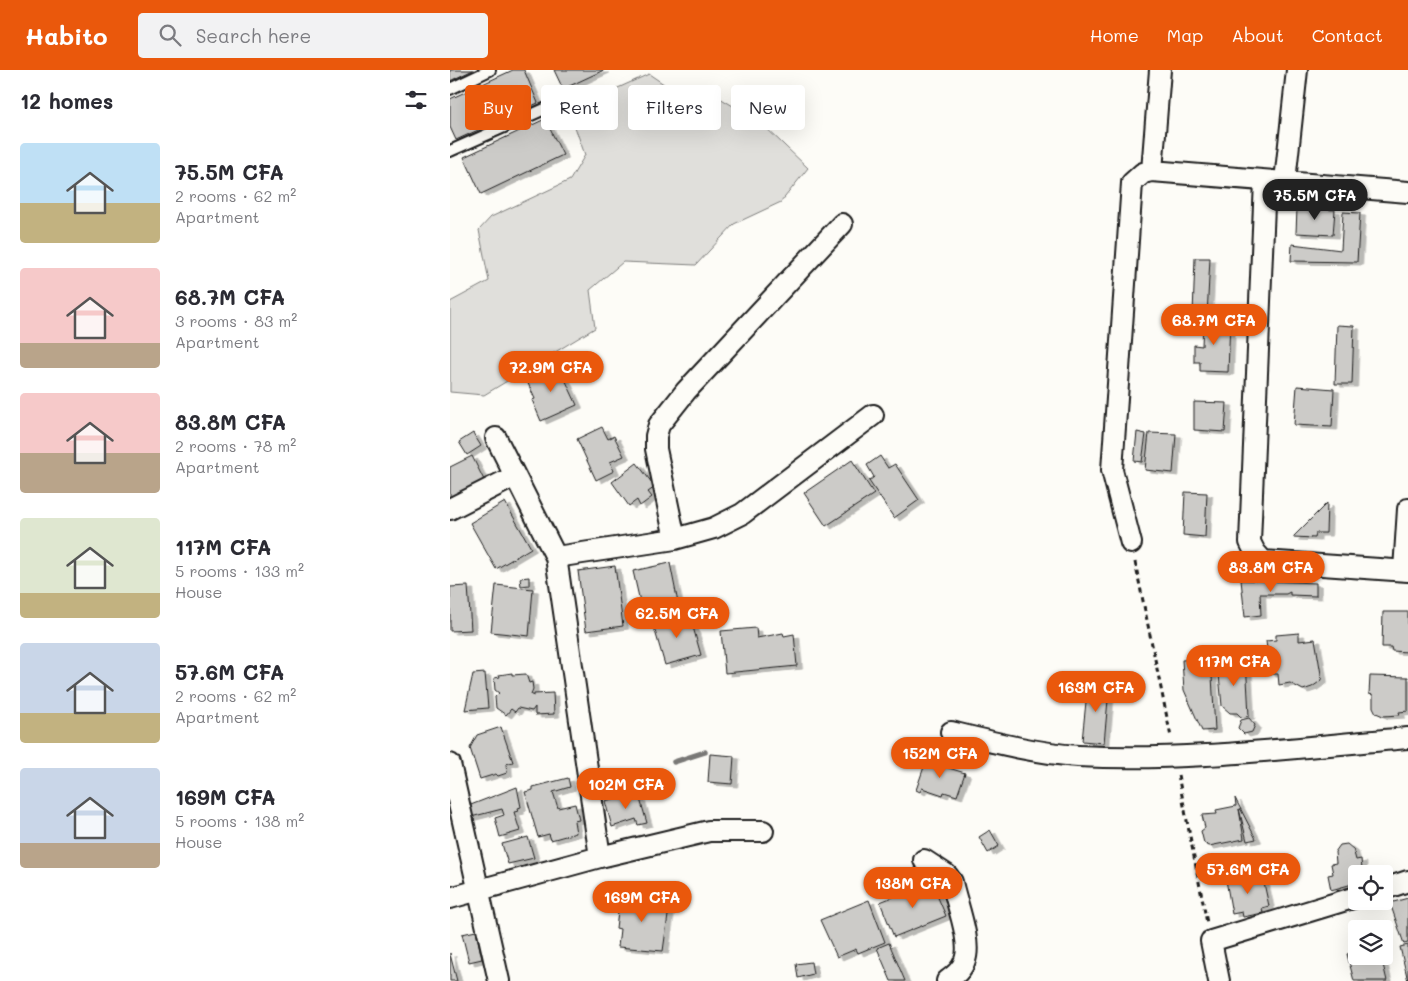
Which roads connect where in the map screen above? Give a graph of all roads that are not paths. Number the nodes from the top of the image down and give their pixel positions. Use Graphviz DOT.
graph roads {
  1 [pos="490,70"];
  2 [pos="1160,70"];
  3 [pos="1297,70"];
  4 [pos="450,89"];
  5 [pos="541,111"];
  6 [pos="450,151"];
  7 [pos="1152,171"];
  8 [pos="1275,181"];
  9 [pos="1408,192"];
  10 [pos="842,224"];
  11 [pos="873,415"];
  12 [pos="496,438"];
  13 [pos="515,476"];
  14 [pos="450,509"];
  15 [pos="1408,509"];
  16 [pos="675,539"];
  17 [pos="1131,543"];
  18 [pos="556,557"];
  19 [pos="1406,570"];
  20 [pos="950,732"];
  21 [pos="1408,738"];
  22 [pos="450,764"];
  23 [pos="764,831"];
  24 [pos="600,857"];
  25 [pos="924,860"];
  26 [pos="1408,881"];
  27 [pos="1393,886"];
  28 [pos="479,890"];
  29 [pos="450,898"];
  30 [pos="1348,899"];
  31 [pos="499,981"];
  32 [pos="948,981"];
  33 [pos="1219,981"];
  1 -- 4 [label="lane"];
  2 -- 7 [label="street"];
  3 -- 8 [label="street"];
  5 -- 6 [label="lane"];
  7 -- 8 [label="street"];
  7 -- 17 [label="street"];
  8 -- 9 [label="street"];
  8 -- 19 [label="street"];
  10 -- 16 [label="street"];
  11 -- 16 [label="street"];
  12 -- 13 [label="street"];
  13 -- 14 [label="street"];
  13 -- 18 [label="street"];
  15 -- 19 [label="street"];
  16 -- 18 [label="street"];
  18 -- 24 [label="street"];
  20 -- 21 [label="street"];
  22 -- 28 [label="street"];
  23 -- 24 [label="street"];
  24 -- 28 [label="street"];
  25 -- 32 [label="street"];
  26 -- 27 [label="street"];
  28 -- 29 [label="street"];
  28 -- 31 [label="street"];
  30 -- 33 [label="street"];
}
